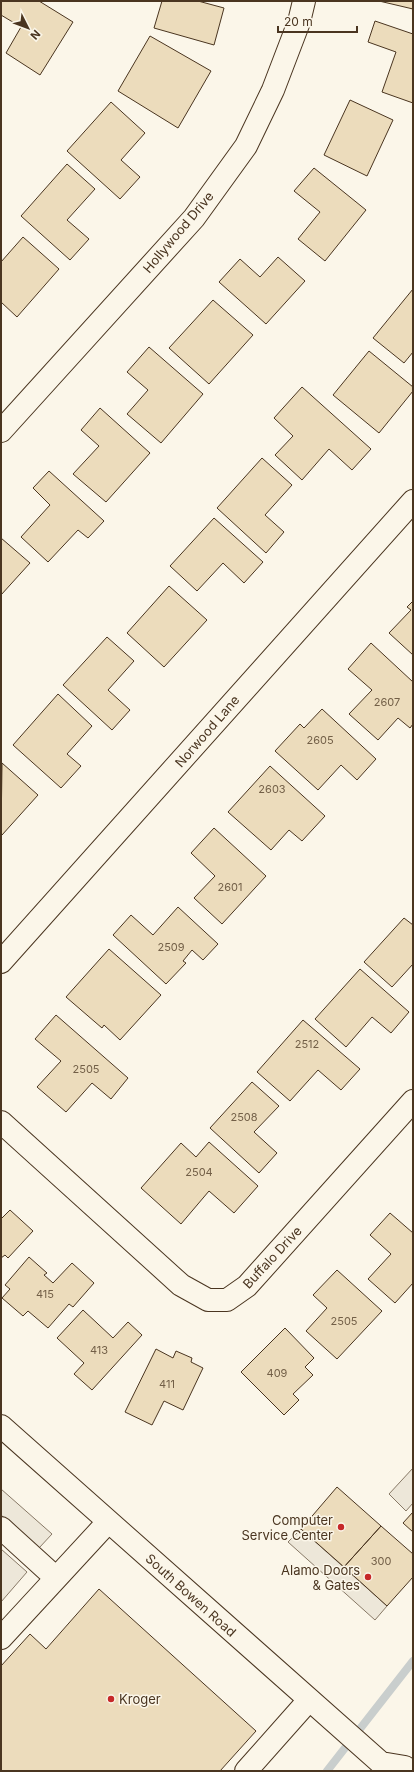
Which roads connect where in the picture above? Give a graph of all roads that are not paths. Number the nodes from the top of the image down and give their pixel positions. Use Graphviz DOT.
graph roads {
  1 [pos="304,1"];
  2 [pos="1,431"];
  3 [pos="413,501"];
  4 [pos="1,962"];
  5 [pos="413,1101"];
  6 [pos="1,1122"];
  7 [pos="1,1426"];
  8 [pos="108,1522"];
  9 [pos="1,1528"];
  10 [pos="56,1578"];
  11 [pos="2,1636"];
  12 [pos="309,1700"];
  13 [pos="381,1767"];
  14 [pos="246,1771"];
  15 [pos="410,1771"];
  1 -- 2 [label="street, Hollywood Drive"];
  3 -- 4 [label="street, Norwood Lane"];
  5 -- 6 [label="street, Buffalo Drive"];
  7 -- 8 [label="street, South Bowen Road"];
  8 -- 10 [label="street"];
  8 -- 12 [label="street, South Bowen Road"];
  9 -- 10 [label="street"];
  10 -- 11 [label="street"];
  12 -- 13 [label="street, South Bowen Road"];
  12 -- 14 [label="street"];
  13 -- 15 [label="street, South Bowen Road"];
}
